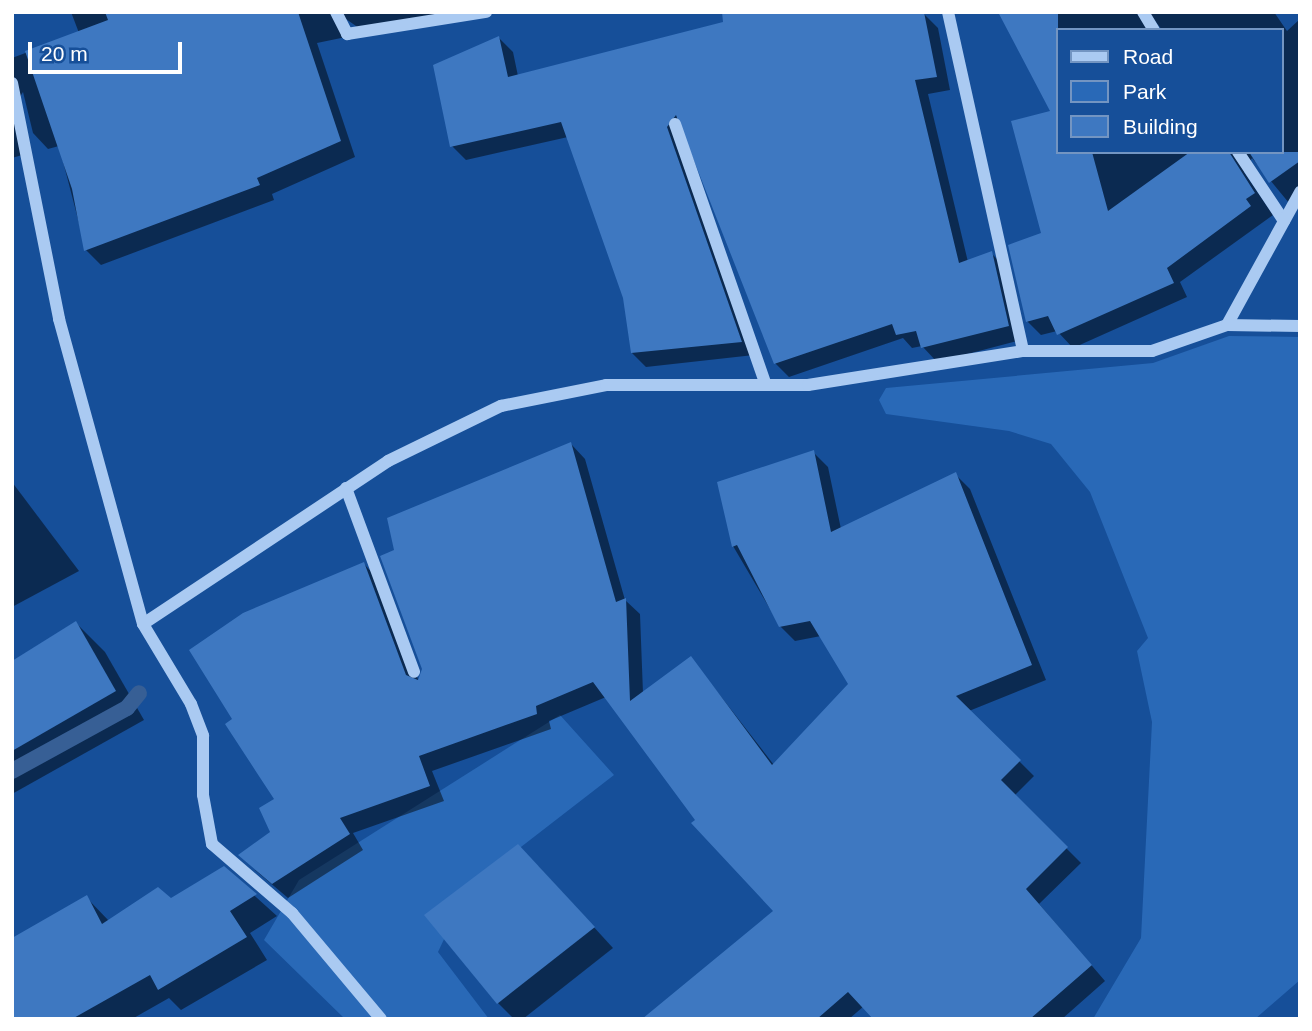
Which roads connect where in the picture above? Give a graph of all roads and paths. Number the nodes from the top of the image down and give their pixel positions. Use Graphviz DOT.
graph roads {
  1 [pos="336,12"];
  2 [pos="486,12"];
  3 [pos="948,12"];
  4 [pos="1143,12"];
  5 [pos="1153,28"];
  6 [pos="12,83"];
  7 [pos="676,124"];
  8 [pos="1239,154"];
  9 [pos="1300,192"];
  10 [pos="1284,220"];
  11 [pos="1227,325"];
  12 [pos="1300,326"];
  13 [pos="1023,351"];
  14 [pos="766,385"];
  15 [pos="346,488"];
  16 [pos="143,624"];
  17 [pos="414,672"];
  18 [pos="381,1019"];
  1 -- 2 [label="street"];
  3 -- 13 [label="street"];
  4 -- 5 [label="street"];
  6 -- 16 [label="street"];
  7 -- 14 [label="street"];
  8 -- 10 [label="street"];
  9 -- 10 [label="street"];
  10 -- 11 [label="street"];
  11 -- 12 [label="street"];
  11 -- 13 [label="street"];
  13 -- 14 [label="street"];
  14 -- 15 [label="street"];
  15 -- 16 [label="street"];
  15 -- 17 [label="street"];
  16 -- 18 [label="street"];
}
